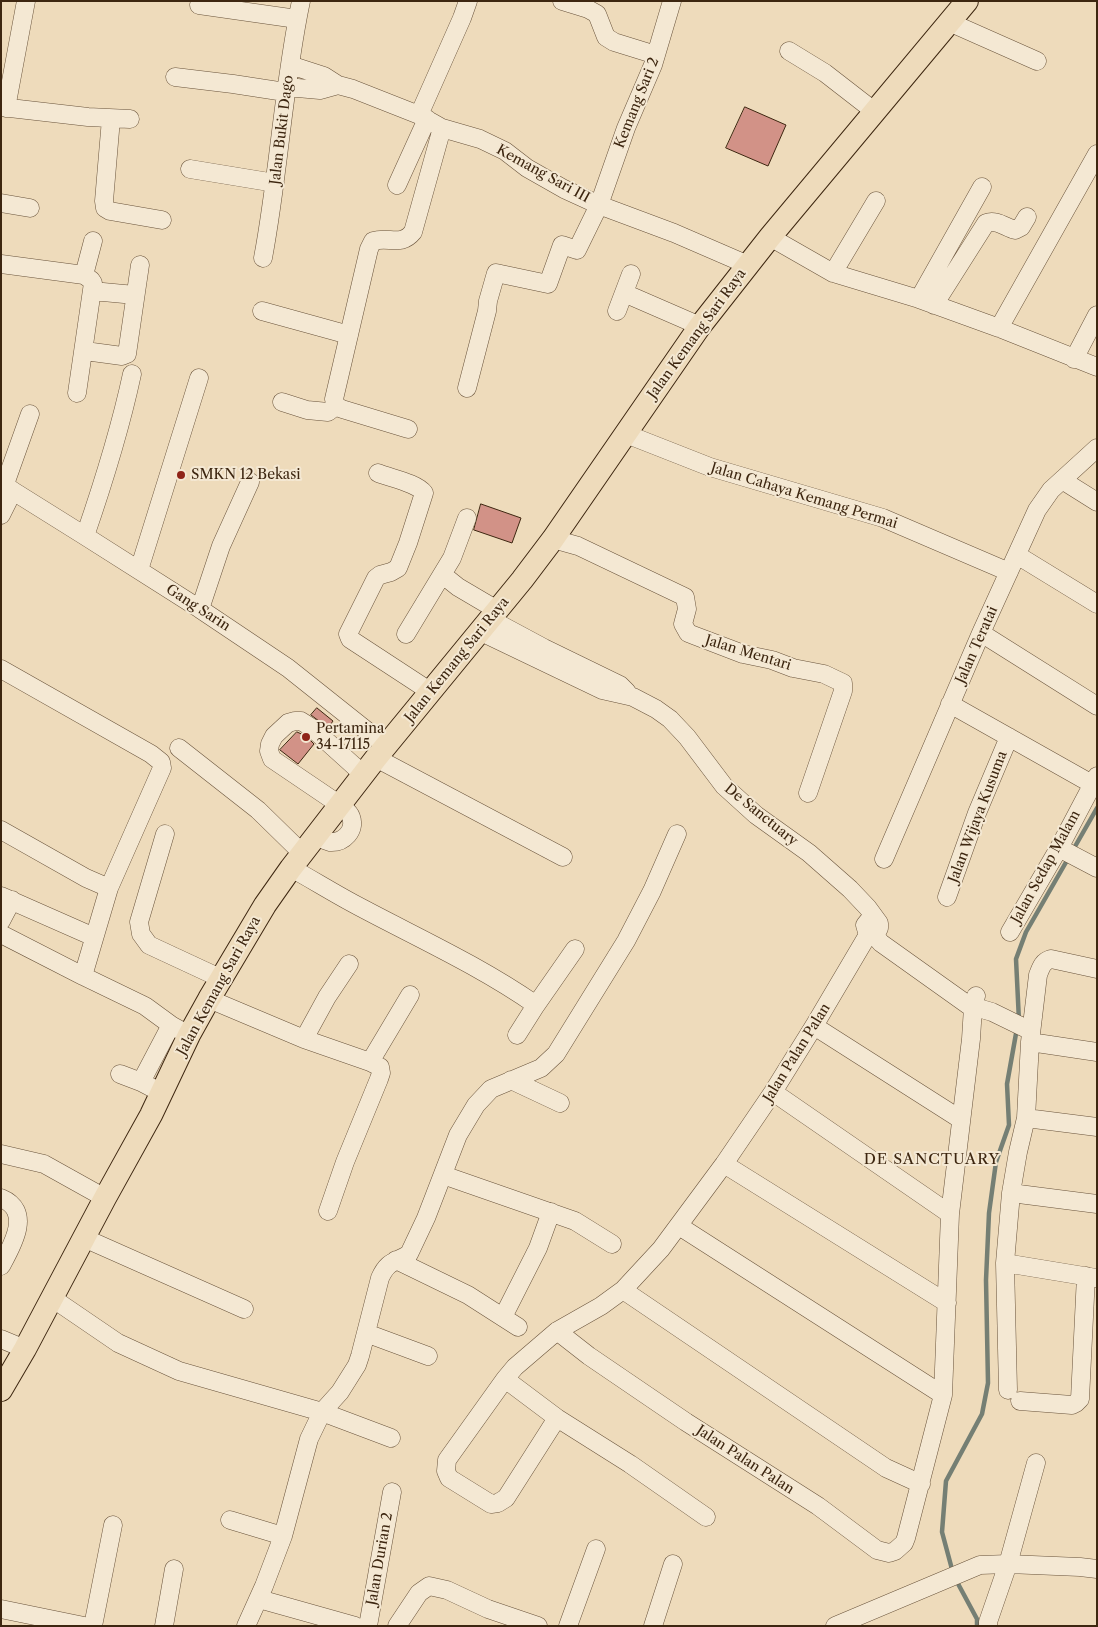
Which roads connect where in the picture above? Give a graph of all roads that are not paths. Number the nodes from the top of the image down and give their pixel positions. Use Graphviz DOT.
graph roads {
  1 [pos="26,1"];
  2 [pos="301,1"];
  3 [pos="468,1"];
  4 [pos="562,1"];
  5 [pos="672,1"];
  6 [pos="967,1"];
  7 [pos="199,5"];
  8 [pos="297,19"];
  9 [pos="949,22"];
  10 [pos="789,51"];
  11 [pos="656,55"];
  12 [pos="1037,61"];
  13 [pos="290,65"];
  14 [pos="175,77"];
  15 [pos="338,86"];
  16 [pos="286,90"];
  17 [pos="3,108"];
  18 [pos="874,111"];
  19 [pos="423,117"];
  20 [pos="111,118"];
  21 [pos="130,119"];
  22 [pos="442,128"];
  23 [pos="1097,154"];
  24 [pos="190,169"];
  25 [pos="275,183"];
  26 [pos="397,185"];
  27 [pos="982,187"];
  28 [pos="876,201"];
  29 [pos="1,203"];
  30 [pos="599,205"];
  31 [pos="30,208"];
  32 [pos="1026,217"];
  33 [pos="162,220"];
  34 [pos="770,237"];
  35 [pos="93,240"];
  36 [pos="263,258"];
  37 [pos="1,264"];
  38 [pos="140,265"];
  39 [pos="748,265"];
  40 [pos="833,273"];
  41 [pos="630,274"];
  42 [pos="84,275"];
  43 [pos="92,292"];
  44 [pos="624,293"];
  45 [pos="135,295"];
  46 [pos="926,302"];
  47 [pos="617,311"];
  48 [pos="262,312"];
  49 [pos="1097,315"];
  50 [pos="700,326"];
  51 [pos="999,328"];
  52 [pos="349,334"];
  53 [pos="84,351"];
  54 [pos="1074,358"];
  55 [pos="1097,367"];
  56 [pos="132,374"];
  57 [pos="198,378"];
  58 [pos="467,388"];
  59 [pos="77,393"];
  60 [pos="282,402"];
  61 [pos="336,406"];
  62 [pos="30,414"];
  63 [pos="408,429"];
  64 [pos="626,434"];
  65 [pos="1097,448"];
  66 [pos="378,473"];
  67 [pos="1062,480"];
  68 [pos="250,482"];
  69 [pos="6,486"];
  70 [pos="1097,502"];
  71 [pos="1,515"];
  72 [pos="467,518"];
  73 [pos="86,536"];
  74 [pos="553,539"];
  75 [pos="1017,555"];
  76 [pos="139,570"];
  77 [pos="1009,572"];
  78 [pos="444,574"];
  79 [pos="1097,604"];
  80 [pos="200,609"];
  81 [pos="489,620"];
  82 [pos="981,633"];
  83 [pos="406,634"];
  84 [pos="1,670"];
  85 [pos="431,692"];
  86 [pos="950,704"];
  87 [pos="1097,706"];
  88 [pos="1009,737"];
  89 [pos="180,748"];
  90 [pos="376,760"];
  91 [pos="1094,780"];
  92 [pos="808,793"];
  93 [pos="340,806"];
  94 [pos="1,830"];
  95 [pos="166,834"];
  96 [pos="677,834"];
  97 [pos="1067,852"];
  98 [pos="563,857"];
  99 [pos="884,859"];
  100 [pos="296,861"];
  101 [pos="1097,868"];
  102 [pos="109,888"];
  103 [pos="947,897"];
  104 [pos="7,898"];
  105 [pos="1,921"];
  106 [pos="871,930"];
  107 [pos="1010,932"];
  108 [pos="1,934"];
  109 [pos="94,937"];
  110 [pos="575,949"];
  111 [pos="349,964"];
  112 [pos="1097,969"];
  113 [pos="83,976"];
  114 [pos="220,978"];
  115 [pos="410,995"];
  116 [pos="208,999"];
  117 [pos="975,1001"];
  118 [pos="536,1005"];
  119 [pos="814,1026"];
  120 [pos="1015,1026"];
  121 [pos="180,1030"];
  122 [pos="518,1036"];
  123 [pos="304,1039"];
  124 [pos="1097,1052"];
  125 [pos="370,1062"];
  126 [pos="120,1074"];
  127 [pos="510,1080"];
  128 [pos="141,1082"];
  129 [pos="773,1092"];
  130 [pos="162,1093"];
  131 [pos="560,1103"];
  132 [pos="1026,1118"];
  133 [pos="960,1119"];
  134 [pos="1097,1128"];
  135 [pos="1,1154"];
  136 [pos="724,1164"];
  137 [pos="443,1175"];
  138 [pos="1011,1193"];
  139 [pos="1,1198"];
  140 [pos="105,1198"];
  141 [pos="1097,1204"];
  142 [pos="328,1210"];
  143 [pos="552,1212"];
  144 [pos="950,1214"];
  145 [pos="679,1226"];
  146 [pos="84,1238"];
  147 [pos="612,1244"];
  148 [pos="396,1260"];
  149 [pos="1005,1263"];
  150 [pos="1,1266"];
  151 [pos="1091,1277"];
  152 [pos="623,1290"];
  153 [pos="52,1298"];
  154 [pos="947,1303"];
  155 [pos="244,1309"];
  156 [pos="503,1317"];
  157 [pos="518,1327"];
  158 [pos="557,1331"];
  159 [pos="366,1333"];
  160 [pos="1,1339"];
  161 [pos="428,1356"];
  162 [pos="14,1358"];
  163 [pos="505,1379"];
  164 [pos="1,1390"];
  165 [pos="943,1395"];
  166 [pos="322,1412"];
  167 [pos="557,1418"];
  168 [pos="391,1438"];
  169 [pos="1036,1463"];
  170 [pos="921,1484"];
  171 [pos="392,1492"];
  172 [pos="706,1517"];
  173 [pos="230,1520"];
  174 [pos="113,1525"];
  175 [pos="282,1536"];
  176 [pos="596,1548"];
  177 [pos="673,1564"];
  178 [pos="1008,1564"];
  179 [pos="1097,1569"];
  180 [pos="174,1570"];
  181 [pos="258,1599"];
  182 [pos="1,1609"];
  183 [pos="526,1624"];
  184 [pos="84,1626"];
  185 [pos="93,1626"];
  186 [pos="164,1626"];
  187 [pos="246,1626"];
  188 [pos="355,1626"];
  189 [pos="368,1626"];
  190 [pos="397,1626"];
  191 [pos="568,1626"];
  192 [pos="653,1626"];
  193 [pos="835,1626"];
  194 [pos="988,1626"];
  1 -- 17 [label="street"];
  2 -- 8 [label="street, Jalan Bukit Dago"];
  3 -- 19 [label="street"];
  4 -- 11 [label="street"];
  5 -- 11 [label="street, Kemang Sari 2"];
  6 -- 9 [label="main road, Jalan Kemang Sari Raya"];
  7 -- 8 [label="street"];
  8 -- 13 [label="street, Jalan Bukit Dago"];
  9 -- 12 [label="street"];
  9 -- 18 [label="main road, Jalan Kemang Sari Raya"];
  10 -- 18 [label="street"];
  11 -- 30 [label="street, Kemang Sari 2"];
  13 -- 15 [label="street, Kemang Sari III"];
  13 -- 16 [label="street, Jalan Bukit Dago"];
  14 -- 16 [label="street, Kemang Sari III"];
  15 -- 16 [label="street, Kemang Sari III"];
  15 -- 19 [label="street, Kemang Sari III"];
  16 -- 25 [label="street, Jalan Bukit Dago"];
  17 -- 20 [label="street"];
  18 -- 34 [label="main road, Jalan Kemang Sari Raya"];
  19 -- 22 [label="street, Kemang Sari III"];
  19 -- 26 [label="street"];
  20 -- 21 [label="street"];
  20 -- 33 [label="street"];
  22 -- 30 [label="street, Kemang Sari III"];
  22 -- 52 [label="street"];
  23 -- 51 [label="street"];
  24 -- 25 [label="street"];
  25 -- 36 [label="street, Jalan Bukit Dago"];
  27 -- 46 [label="street"];
  28 -- 40 [label="street"];
  29 -- 31 [label="street"];
  30 -- 39 [label="street, Kemang Sari III"];
  30 -- 58 [label="street, Kemang Sari 2"];
  32 -- 46 [label="street"];
  34 -- 39 [label="main road, Jalan Kemang Sari Raya"];
  34 -- 40 [label="street"];
  35 -- 42 [label="street"];
  37 -- 42 [label="street"];
  38 -- 45 [label="street"];
  39 -- 50 [label="main road, Jalan Kemang Sari Raya"];
  40 -- 46 [label="street"];
  41 -- 44 [label="street"];
  42 -- 43 [label="street"];
  43 -- 45 [label="street"];
  43 -- 53 [label="street"];
  44 -- 47 [label="street"];
  44 -- 50 [label="street"];
  45 -- 53 [label="street"];
  46 -- 51 [label="street"];
  48 -- 52 [label="street"];
  49 -- 54 [label="street"];
  50 -- 64 [label="main road, Jalan Kemang Sari Raya"];
  51 -- 54 [label="street"];
  52 -- 61 [label="street"];
  53 -- 59 [label="street"];
  54 -- 55 [label="street"];
  56 -- 73 [label="street"];
  57 -- 76 [label="street"];
  60 -- 61 [label="street"];
  61 -- 63 [label="street"];
  62 -- 69 [label="street"];
  64 -- 74 [label="main road, Jalan Kemang Sari Raya"];
  64 -- 77 [label="street, Jalan Cahaya Kemang Permai"];
  65 -- 67 [label="street, Jalan Teratai"];
  66 -- 85 [label="street"];
  67 -- 70 [label="street"];
  67 -- 75 [label="street, Jalan Teratai"];
  68 -- 80 [label="street"];
  69 -- 71 [label="street"];
  69 -- 73 [label="street, Gang Sarin"];
  72 -- 78 [label="street"];
  73 -- 76 [label="street, Gang Sarin"];
  74 -- 81 [label="main road, Jalan Kemang Sari Raya"];
  74 -- 92 [label="street, Jalan Mentari"];
  75 -- 77 [label="street, Jalan Teratai"];
  75 -- 79 [label="street"];
  76 -- 80 [label="street, Gang Sarin"];
  77 -- 82 [label="street, Jalan Teratai"];
  78 -- 81 [label="street, De Sanctuary"];
  78 -- 83 [label="street"];
  80 -- 90 [label="street, Gang Sarin"];
  81 -- 85 [label="main road, Jalan Kemang Sari Raya"];
  81 -- 106 [label="street, De Sanctuary"];
  82 -- 86 [label="street, Jalan Teratai"];
  82 -- 87 [label="street"];
  84 -- 102 [label="street"];
  85 -- 90 [label="main road, Jalan Kemang Sari Raya"];
  86 -- 88 [label="street"];
  86 -- 99 [label="street, Jalan Teratai"];
  88 -- 91 [label="street"];
  88 -- 103 [label="street, Jalan Wijaya Kusuma"];
  89 -- 100 [label="street"];
  90 -- 93 [label="main road, Jalan Kemang Sari Raya"];
  90 -- 93 [label="street"];
  90 -- 98 [label="street"];
  91 -- 97 [label="street, Jalan Sedap Malam"];
  93 -- 100 [label="main road, Jalan Kemang Sari Raya"];
  94 -- 102 [label="street"];
  95 -- 114 [label="street"];
  96 -- 127 [label="street"];
  97 -- 101 [label="street"];
  97 -- 107 [label="street, Jalan Sedap Malam"];
  100 -- 114 [label="main road, Jalan Kemang Sari Raya"];
  100 -- 118 [label="street"];
  102 -- 109 [label="street"];
  104 -- 105 [label="street"];
  104 -- 109 [label="street"];
  106 -- 117 [label="street"];
  106 -- 119 [label="street, Jalan Palan Palan"];
  108 -- 113 [label="street"];
  109 -- 113 [label="street"];
  110 -- 118 [label="street"];
  111 -- 123 [label="street"];
  112 -- 120 [label="street"];
  113 -- 121 [label="street"];
  114 -- 116 [label="main road, Jalan Kemang Sari Raya"];
  115 -- 125 [label="street"];
  116 -- 121 [label="main road, Jalan Kemang Sari Raya"];
  116 -- 123 [label="street"];
  117 -- 120 [label="street"];
  117 -- 133 [label="street, Jalan Palan Palan"];
  118 -- 122 [label="street"];
  119 -- 129 [label="street, Jalan Palan Palan"];
  119 -- 133 [label="street"];
  120 -- 124 [label="street"];
  120 -- 132 [label="street"];
  121 -- 128 [label="street"];
  121 -- 130 [label="main road, Jalan Kemang Sari Raya"];
  123 -- 125 [label="street"];
  125 -- 142 [label="street"];
  126 -- 128 [label="street"];
  127 -- 131 [label="street"];
  127 -- 137 [label="street"];
  128 -- 130 [label="street"];
  129 -- 136 [label="street, Jalan Palan Palan"];
  129 -- 144 [label="street"];
  130 -- 140 [label="main road, Jalan Kemang Sari Raya"];
  132 -- 134 [label="street"];
  132 -- 138 [label="street"];
  133 -- 144 [label="street, Jalan Palan Palan"];
  135 -- 140 [label="street"];
  136 -- 145 [label="street, Jalan Palan Palan"];
  136 -- 154 [label="street"];
  137 -- 143 [label="street"];
  137 -- 148 [label="street"];
  138 -- 141 [label="street"];
  138 -- 149 [label="street"];
  139 -- 150 [label="street"];
  140 -- 146 [label="main road, Jalan Kemang Sari Raya"];
  143 -- 147 [label="street"];
  143 -- 156 [label="street"];
  144 -- 154 [label="street, Jalan Palan Palan"];
  145 -- 152 [label="street, Jalan Palan Palan"];
  145 -- 165 [label="street"];
  146 -- 153 [label="main road, Jalan Kemang Sari Raya"];
  146 -- 155 [label="street"];
  148 -- 156 [label="street"];
  148 -- 159 [label="street"];
  149 -- 151 [label="street"];
  149 -- 151 [label="street"];
  152 -- 158 [label="street, Jalan Palan Palan"];
  152 -- 170 [label="street"];
  153 -- 162 [label="main road, Jalan Kemang Sari Raya"];
  153 -- 166 [label="street"];
  154 -- 165 [label="street, Jalan Palan Palan"];
  156 -- 157 [label="street"];
  158 -- 163 [label="street"];
  158 -- 170 [label="street, Jalan Palan Palan"];
  159 -- 161 [label="street"];
  159 -- 166 [label="street"];
  160 -- 162 [label="street"];
  162 -- 164 [label="main road, Jalan Kemang Sari Raya"];
  163 -- 167 [label="street"];
  163 -- 167 [label="street"];
  165 -- 170 [label="street, Jalan Palan Palan"];
  166 -- 168 [label="street"];
  166 -- 175 [label="street"];
  167 -- 172 [label="street"];
  169 -- 178 [label="street"];
  171 -- 189 [label="street, Jalan Durian 2"];
  173 -- 175 [label="street"];
  174 -- 185 [label="street"];
  175 -- 181 [label="street"];
  176 -- 191 [label="street"];
  177 -- 192 [label="street"];
  178 -- 179 [label="street"];
  178 -- 193 [label="street"];
  178 -- 194 [label="street"];
  180 -- 186 [label="street"];
  181 -- 187 [label="street"];
  181 -- 188 [label="street"];
  182 -- 184 [label="street"];
  183 -- 190 [label="street"];
}
